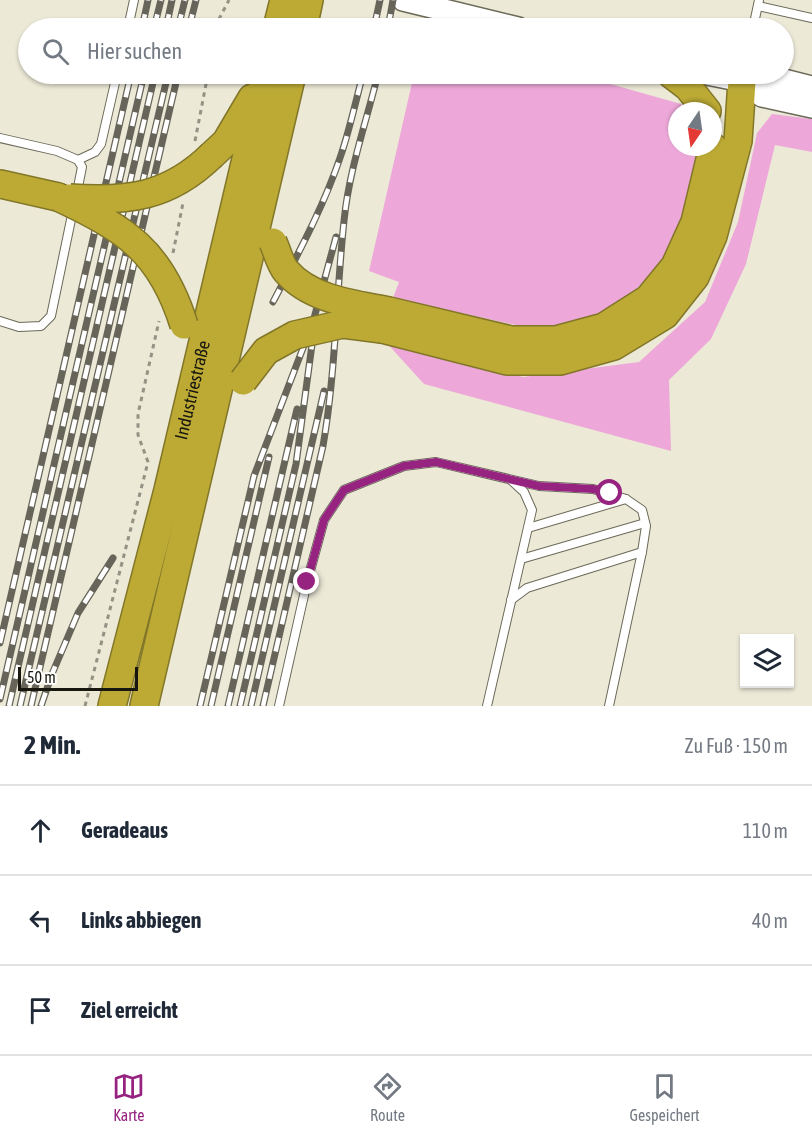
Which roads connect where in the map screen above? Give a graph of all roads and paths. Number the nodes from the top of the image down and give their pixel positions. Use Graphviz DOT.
graph roads {
  1 [pos="134,0"];
  2 [pos="229,0"];
  3 [pos="403,0"];
  4 [pos="758,3"];
  5 [pos="301,8"];
  6 [pos="130,18"];
  7 [pos="220,18"];
  8 [pos="289,18"];
  9 [pos="477,18"];
  10 [pos="755,18"];
  11 [pos="812,18"];
  12 [pos="794,82"];
  13 [pos="115,84"];
  14 [pos="260,84"];
  15 [pos="264,84"];
  16 [pos="290,84"];
  17 [pos="291,84"];
  18 [pos="684,84"];
  19 [pos="739,84"];
  20 [pos="742,84"];
  21 [pos="749,84"];
  22 [pos="812,87"];
  23 [pos="700,102"];
  24 [pos="812,107"];
  25 [pos="722,123"];
  26 [pos="0,138"];
  27 [pos="710,156"];
  28 [pos="78,160"];
  29 [pos="0,184"];
  30 [pos="58,197"];
  31 [pos="386,320"];
  32 [pos="0,321"];
  33 [pos="171,323"];
  34 [pos="509,478"];
  35 [pos="168,490"];
  36 [pos="627,499"];
  37 [pos="645,523"];
  38 [pos="528,528"];
  39 [pos="642,552"];
  40 [pos="521,559"];
  41 [pos="511,600"];
  42 [pos="164,619"];
  43 [pos="85,706"];
  44 [pos="112,706"];
  45 [pos="144,706"];
  46 [pos="279,706"];
  47 [pos="487,706"];
  48 [pos="609,706"];
  1 -- 6 [label="lane"];
  2 -- 7 [label="path"];
  3 -- 9 [label="street"];
  4 -- 10 [label="lane"];
  4 -- 11 [label="lane"];
  5 -- 8 [label="highway"];
  12 -- 22 [label="street"];
  13 -- 28 [label="lane"];
  14 -- 30 [label="highway, bridge"];
  15 -- 35 [label="highway, Industriestraße"];
  16 -- 42 [label="highway, Industriestraße"];
  17 -- 31 [label="highway, bridge"];
  18 -- 23 [label="highway"];
  19 -- 25 [label="highway"];
  20 -- 31 [label="highway"];
  21 -- 24 [label="street"];
  26 -- 28 [label="lane"];
  27 -- 31 [label="highway"];
  28 -- 32 [label="lane"];
  29 -- 30 [label="highway"];
  30 -- 33 [label="highway, bridge"];
  31 -- 42 [label="highway, bridge"];
  33 -- 35 [label="highway"];
  33 -- 43 [label="path"];
  34 -- 36 [label="lane"];
  34 -- 38 [label="lane"];
  34 -- 46 [label="lane"];
  35 -- 44 [label="highway, Industriestraße"];
  36 -- 37 [label="lane"];
  36 -- 38 [label="lane"];
  37 -- 39 [label="lane"];
  37 -- 40 [label="lane"];
  38 -- 40 [label="lane"];
  39 -- 41 [label="lane"];
  39 -- 48 [label="lane"];
  40 -- 41 [label="lane"];
  41 -- 47 [label="lane"];
  42 -- 45 [label="highway, Industriestraße"];
}
